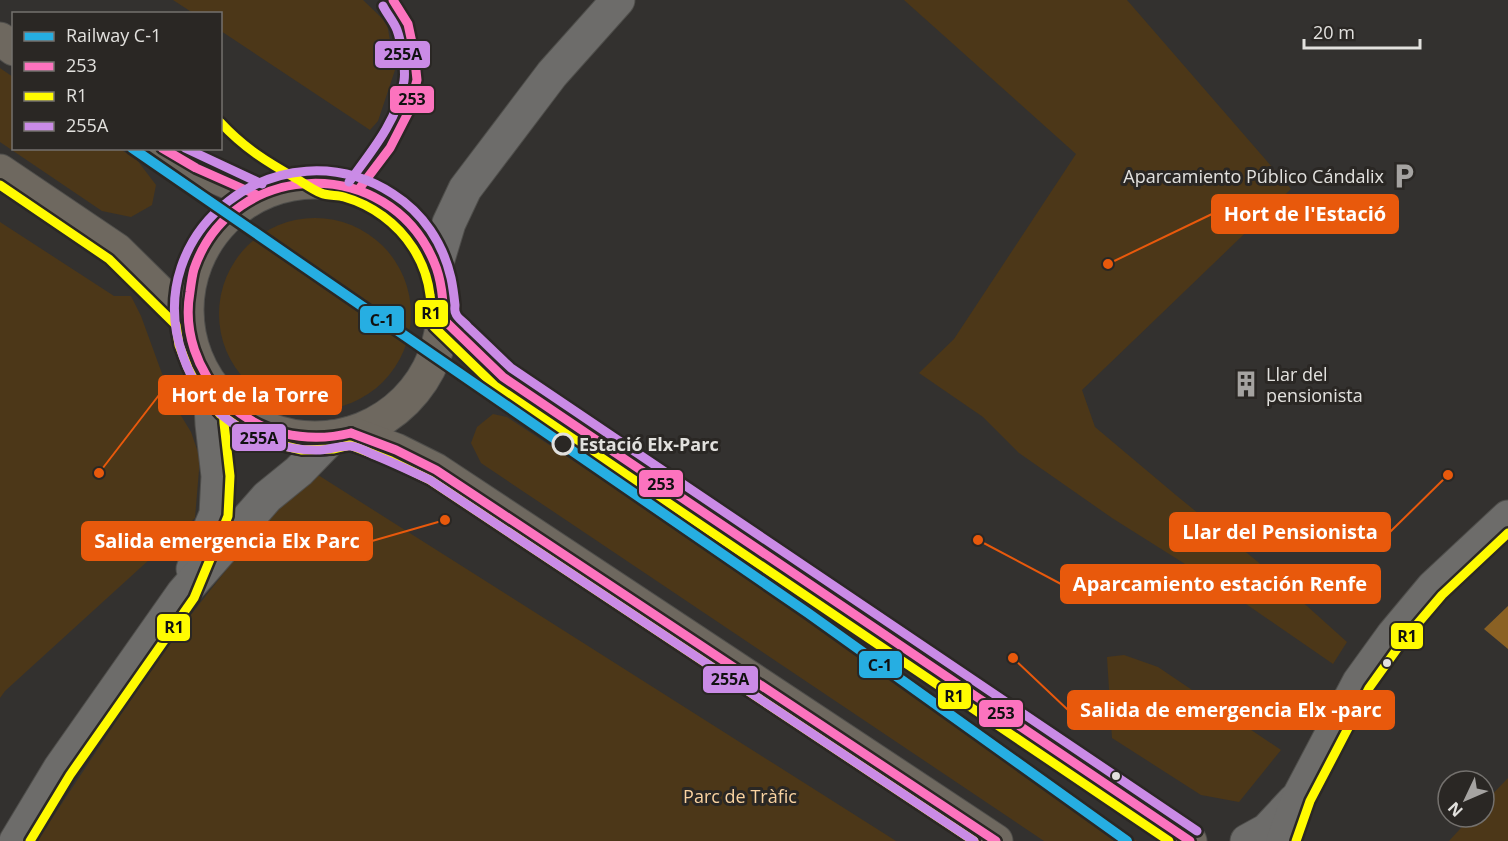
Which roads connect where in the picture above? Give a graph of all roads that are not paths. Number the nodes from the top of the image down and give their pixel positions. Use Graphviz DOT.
graph roads {
  1 [pos="618,0"];
  2 [pos="164,150"];
  3 [pos="0,171"];
  4 [pos="257,195"];
  5 [pos="436,266"];
  6 [pos="187,319"];
  7 [pos="444,320"];
  8 [pos="210,384"];
  9 [pos="341,435"];
  10 [pos="1508,517"];
  11 [pos="183,593"];
  12 [pos="1299,796"];
  13 [pos="16,841"];
  14 [pos="996,841"];
  15 [pos="1190,841"];
  16 [pos="1247,841"];
  17 [pos="1283,841"];
  1 -- 5 [label="street"];
  2 -- 4 [label="highway"];
  3 -- 6 [label="highway"];
  4 -- 5 [label="highway"];
  4 -- 6 [label="highway"];
  5 -- 7 [label="highway"];
  6 -- 8 [label="highway"];
  7 -- 9 [label="highway"];
  7 -- 15 [label="highway"];
  8 -- 9 [label="highway"];
  8 -- 11 [label="street"];
  9 -- 11 [label="street"];
  9 -- 14 [label="highway"];
  10 -- 12 [label="street"];
  11 -- 13 [label="street"];
  12 -- 16 [label="street"];
  12 -- 17 [label="street"];
}
